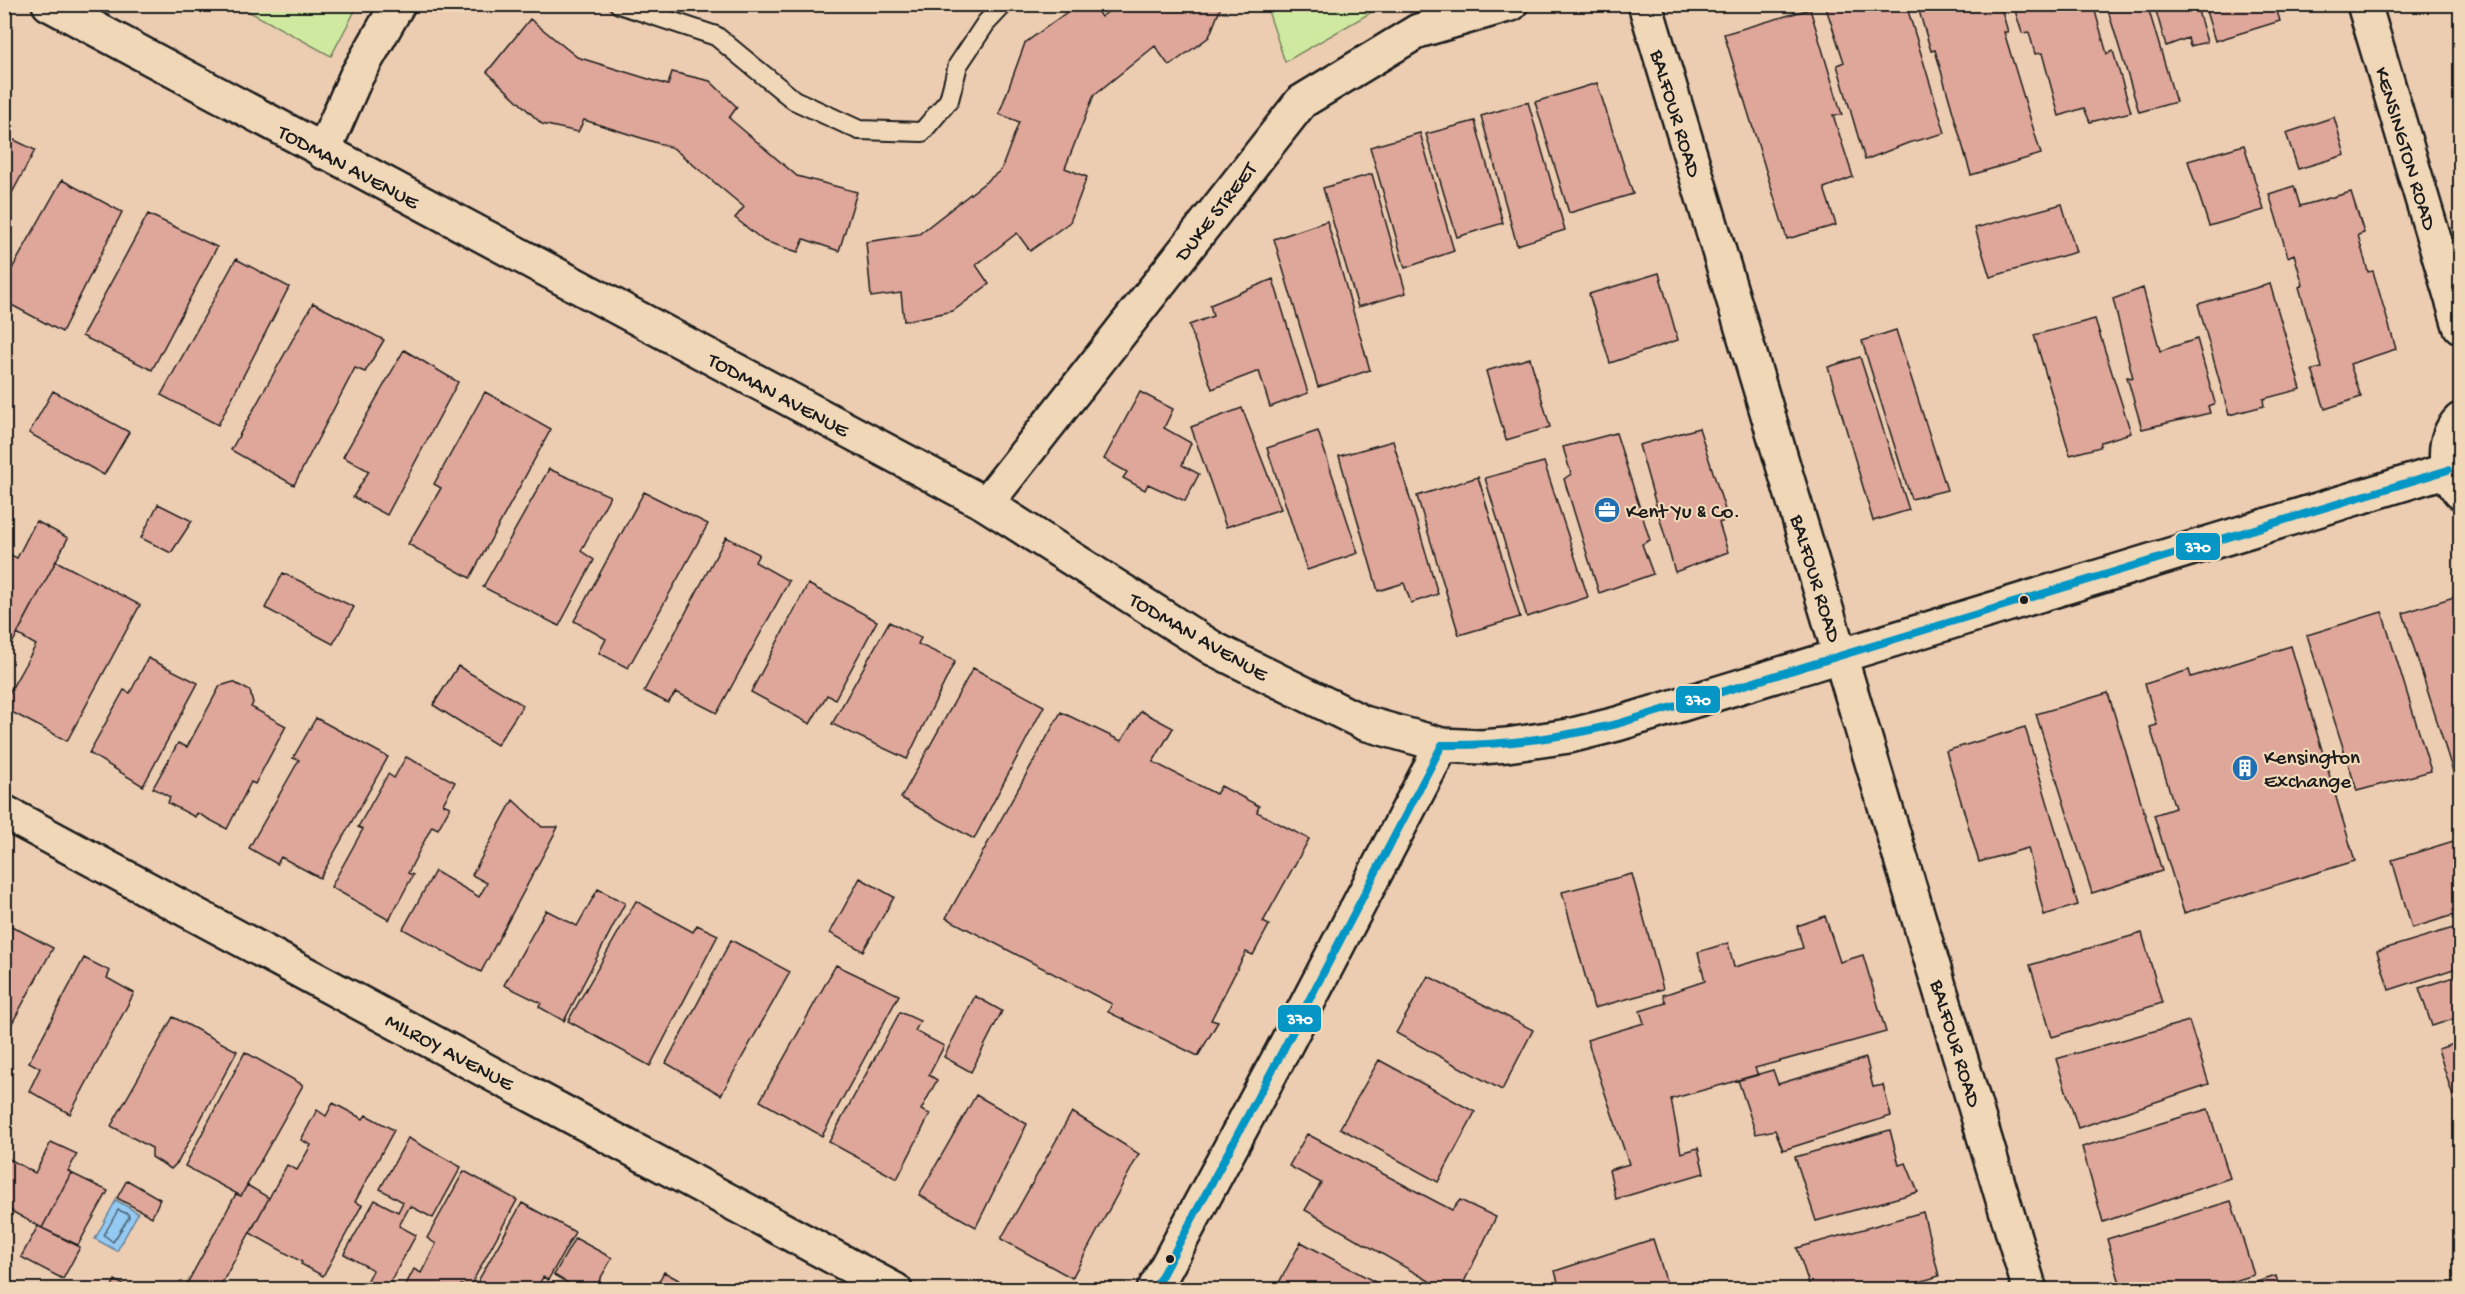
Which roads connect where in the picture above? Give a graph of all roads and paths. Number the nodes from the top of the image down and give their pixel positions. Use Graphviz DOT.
graph roads {
  1 [pos="49,4"];
  2 [pos="398,4"];
  3 [pos="619,4"];
  4 [pos="1004,4"];
  5 [pos="1511,4"];
  6 [pos="1645,4"];
  7 [pos="2364,4"];
  8 [pos="323,152"];
  9 [pos="2460,326"];
  10 [pos="2460,420"];
  11 [pos="2454,481"];
  12 [pos="986,504"];
  13 [pos="1841,657"];
  14 [pos="1442,744"];
  15 [pos="4,812"];
  16 [pos="2022,1281"];
  17 [pos="895,1290"];
  18 [pos="1154,1290"];
  1 -- 8 [label="street, TODMAN AVENUE"];
  2 -- 8 [label="street"];
  3 -- 4 [label="lane"];
  5 -- 12 [label="street, DUKE STREET"];
  6 -- 13 [label="street, BALFOUR ROAD"];
  7 -- 9 [label="street, KENSINGTON ROAD"];
  8 -- 12 [label="street, TODMAN AVENUE"];
  10 -- 11 [label="street"];
  11 -- 13 [label="street, TODMAN AVENUE"];
  12 -- 14 [label="street, TODMAN AVENUE"];
  13 -- 14 [label="street, TODMAN AVENUE"];
  13 -- 16 [label="street, BALFOUR ROAD"];
  14 -- 18 [label="street"];
  15 -- 17 [label="street, MILROY AVENUE"];
}
